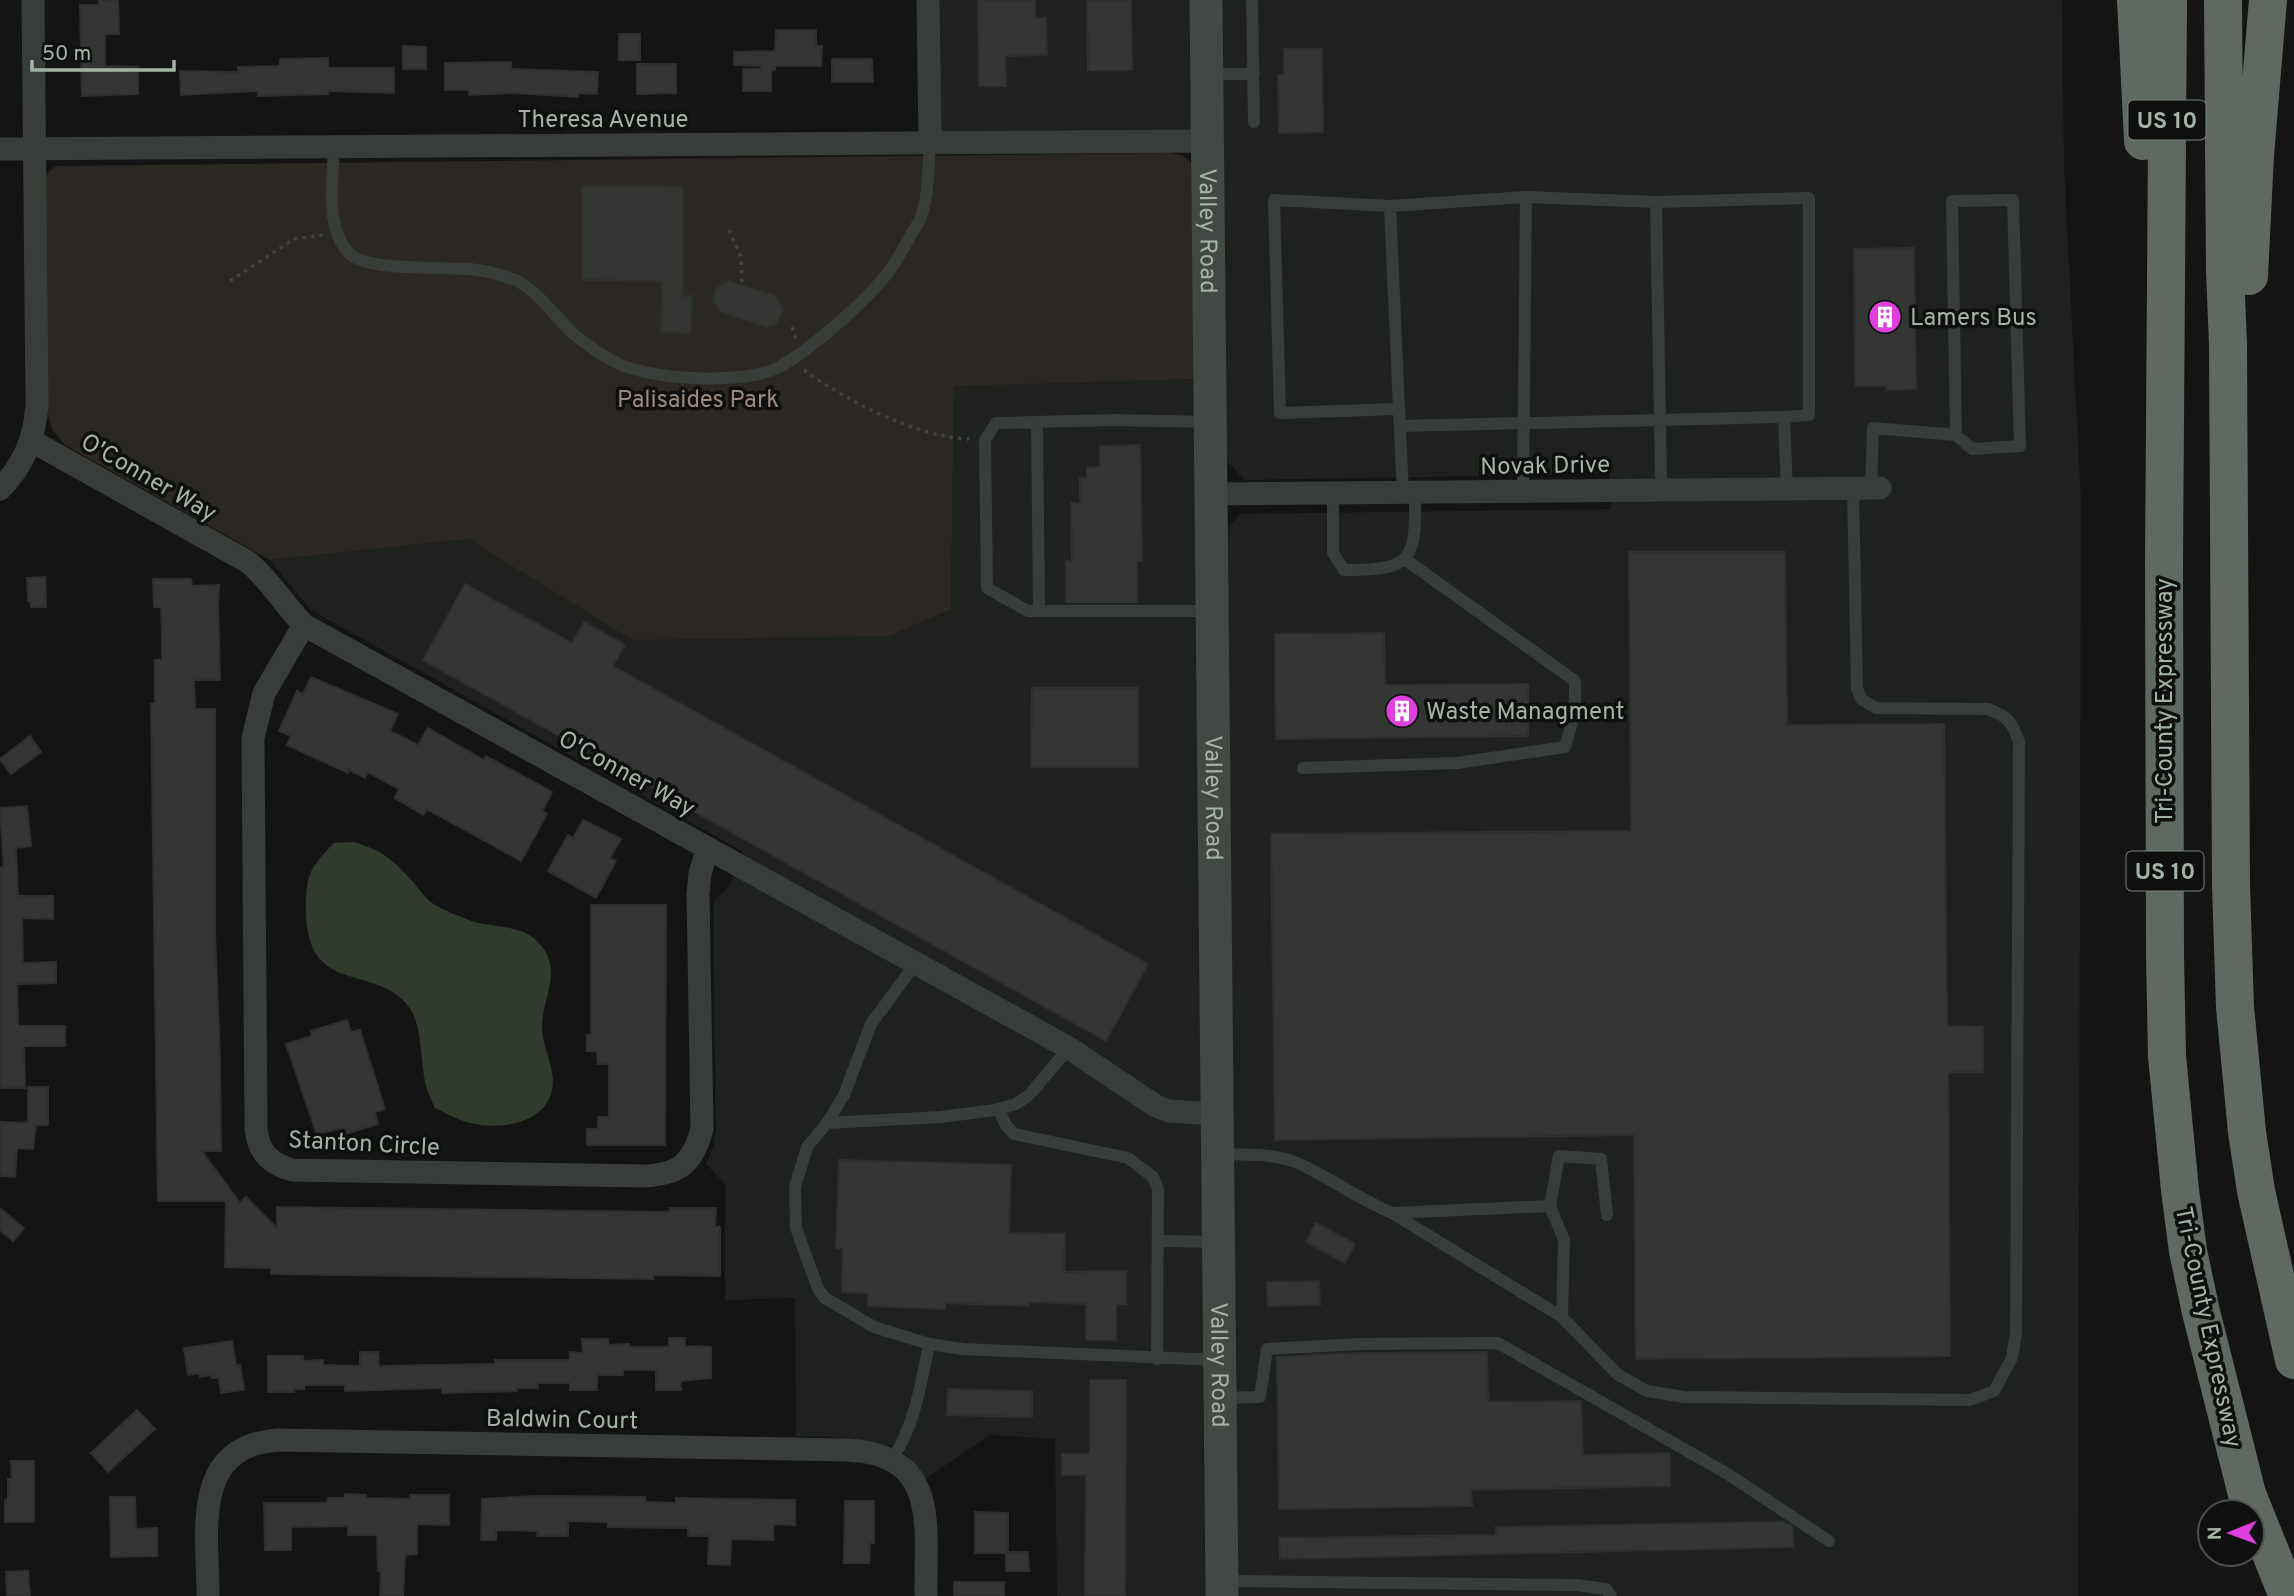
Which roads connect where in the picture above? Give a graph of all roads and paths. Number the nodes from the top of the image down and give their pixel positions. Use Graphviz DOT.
graph roads {
  1 [pos="33,0"];
  2 [pos="928,0"];
  3 [pos="1206,0"];
  4 [pos="1252,0"];
  5 [pos="2136,0"];
  6 [pos="2168,0"];
  7 [pos="2223,0"];
  8 [pos="2268,0"];
  9 [pos="1207,74"];
  10 [pos="1254,74"];
  11 [pos="1254,122"];
  12 [pos="1207,141"];
  13 [pos="930,143"];
  14 [pos="334,147"];
  15 [pos="0,149"];
  16 [pos="35,149"];
  17 [pos="1526,197"];
  18 [pos="1656,202"];
  19 [pos="1390,206"];
  20 [pos="729,230"];
  21 [pos="339,234"];
  22 [pos="2165,240"];
  23 [pos="230,281"];
  24 [pos="742,285"];
  25 [pos="792,327"];
  26 [pos="2228,345"];
  27 [pos="797,354"];
  28 [pos="1399,409"];
  29 [pos="1784,416"];
  30 [pos="1660,420"];
  31 [pos="1037,422"];
  32 [pos="1210,422"];
  33 [pos="1523,423"];
  34 [pos="1400,426"];
  35 [pos="1956,435"];
  36 [pos="985,440"];
  37 [pos="32,441"];
  38 [pos="1868,488"];
  39 [pos="0,489"];
  40 [pos="1787,489"];
  41 [pos="1661,490"];
  42 [pos="1524,491"];
  43 [pos="1333,493"];
  44 [pos="1409,493"];
  45 [pos="1211,494"];
  46 [pos="1406,560"];
  47 [pos="1039,611"];
  48 [pos="1212,611"];
  49 [pos="304,625"];
  50 [pos="1303,768"];
  51 [pos="708,848"];
  52 [pos="916,963"];
  53 [pos="1069,1048"];
  54 [pos="999,1109"];
  55 [pos="1217,1114"];
  56 [pos="827,1123"];
  57 [pos="1218,1154"];
  58 [pos="1550,1206"];
  59 [pos="1392,1213"];
  60 [pos="1607,1215"];
  61 [pos="1157,1241"];
  62 [pos="1218,1242"];
  63 [pos="1562,1317"];
  64 [pos="929,1344"];
  65 [pos="1157,1359"];
  66 [pos="1220,1360"];
  67 [pos="2294,1360"];
  68 [pos="1220,1398"];
  69 [pos="892,1459"];
  70 [pos="2246,1498"];
  71 [pos="1829,1541"];
  72 [pos="2266,1548"];
  73 [pos="2258,1568"];
  74 [pos="1222,1588"];
  75 [pos="208,1596"];
  76 [pos="926,1596"];
  77 [pos="1611,1596"];
  78 [pos="2267,1596"];
  79 [pos="2288,1596"];
  1 -- 16 [label="street"];
  2 -- 13 [label="street"];
  3 -- 9 [label="main road, Valley Road"];
  4 -- 10 [label="lane"];
  5 -- 22 [label="highway"];
  6 -- 22 [label="highway, Tri-County Expressway / US 10"];
  7 -- 26 [label="highway"];
  8 -- 26 [label="highway"];
  9 -- 10 [label="lane"];
  9 -- 12 [label="main road, Valley Road"];
  10 -- 11 [label="lane"];
  12 -- 13 [label="street, Theresa Avenue"];
  12 -- 32 [label="main road, Valley Road"];
  13 -- 14 [label="street, Theresa Avenue"];
  13 -- 27 [label="lane"];
  14 -- 16 [label="street, Theresa Avenue"];
  14 -- 21 [label="lane"];
  15 -- 16 [label="street, Theresa Avenue"];
  16 -- 37 [label="street"];
  17 -- 18 [label="lane"];
  17 -- 19 [label="lane"];
  17 -- 33 [label="lane"];
  18 -- 29 [label="lane"];
  18 -- 30 [label="lane"];
  19 -- 28 [label="lane"];
  19 -- 28 [label="lane"];
  20 -- 24 [label="path"];
  21 -- 23 [label="path"];
  21 -- 27 [label="lane"];
  22 -- 70 [label="highway, Tri-County Expressway / US 10"];
  25 -- 27 [label="path"];
  26 -- 67 [label="highway, US 10"];
  27 -- 36 [label="path"];
  28 -- 34 [label="lane"];
  29 -- 30 [label="lane"];
  29 -- 40 [label="lane"];
  30 -- 33 [label="lane"];
  30 -- 41 [label="lane"];
  31 -- 32 [label="lane"];
  31 -- 36 [label="lane"];
  31 -- 47 [label="lane"];
  32 -- 45 [label="main road, Valley Road"];
  33 -- 34 [label="lane"];
  33 -- 42 [label="lane"];
  34 -- 44 [label="lane"];
  35 -- 35 [label="lane"];
  35 -- 38 [label="lane"];
  36 -- 47 [label="lane"];
  37 -- 39 [label="street"];
  37 -- 49 [label="street, O'Conner Way"];
  38 -- 40 [label="street, Novak Drive"];
  38 -- 63 [label="lane"];
  40 -- 41 [label="street, Novak Drive"];
  41 -- 42 [label="street, Novak Drive"];
  42 -- 44 [label="street, Novak Drive"];
  43 -- 44 [label="street, Novak Drive"];
  43 -- 45 [label="street, Novak Drive"];
  43 -- 46 [label="lane"];
  44 -- 46 [label="lane"];
  45 -- 48 [label="main road, Valley Road"];
  46 -- 50 [label="lane"];
  47 -- 48 [label="lane"];
  48 -- 55 [label="main road, Valley Road"];
  49 -- 51 [label="street, O'Conner Way"];
  49 -- 51 [label="street, Stanton Circle"];
  51 -- 52 [label="street, O'Conner Way"];
  52 -- 53 [label="street, O'Conner Way"];
  52 -- 56 [label="lane"];
  53 -- 54 [label="lane"];
  53 -- 55 [label="street, O'Conner Way"];
  54 -- 56 [label="lane"];
  54 -- 61 [label="lane"];
  55 -- 57 [label="main road, Valley Road"];
  56 -- 64 [label="lane"];
  57 -- 59 [label="lane"];
  57 -- 62 [label="main road, Valley Road"];
  58 -- 59 [label="lane"];
  58 -- 60 [label="lane"];
  58 -- 63 [label="lane"];
  59 -- 63 [label="lane"];
  61 -- 62 [label="lane"];
  61 -- 65 [label="lane"];
  62 -- 66 [label="main road, Valley Road"];
  64 -- 65 [label="lane"];
  64 -- 69 [label="lane"];
  65 -- 66 [label="lane"];
  66 -- 68 [label="main road, Valley Road"];
  68 -- 71 [label="lane"];
  68 -- 74 [label="main road, Valley Road"];
  69 -- 75 [label="street, Baldwin Court"];
  69 -- 76 [label="street"];
  72 -- 79 [label="highway, Tri-County Expressway / US 10"];
  73 -- 78 [label="highway"];
  74 -- 77 [label="lane"];
}
